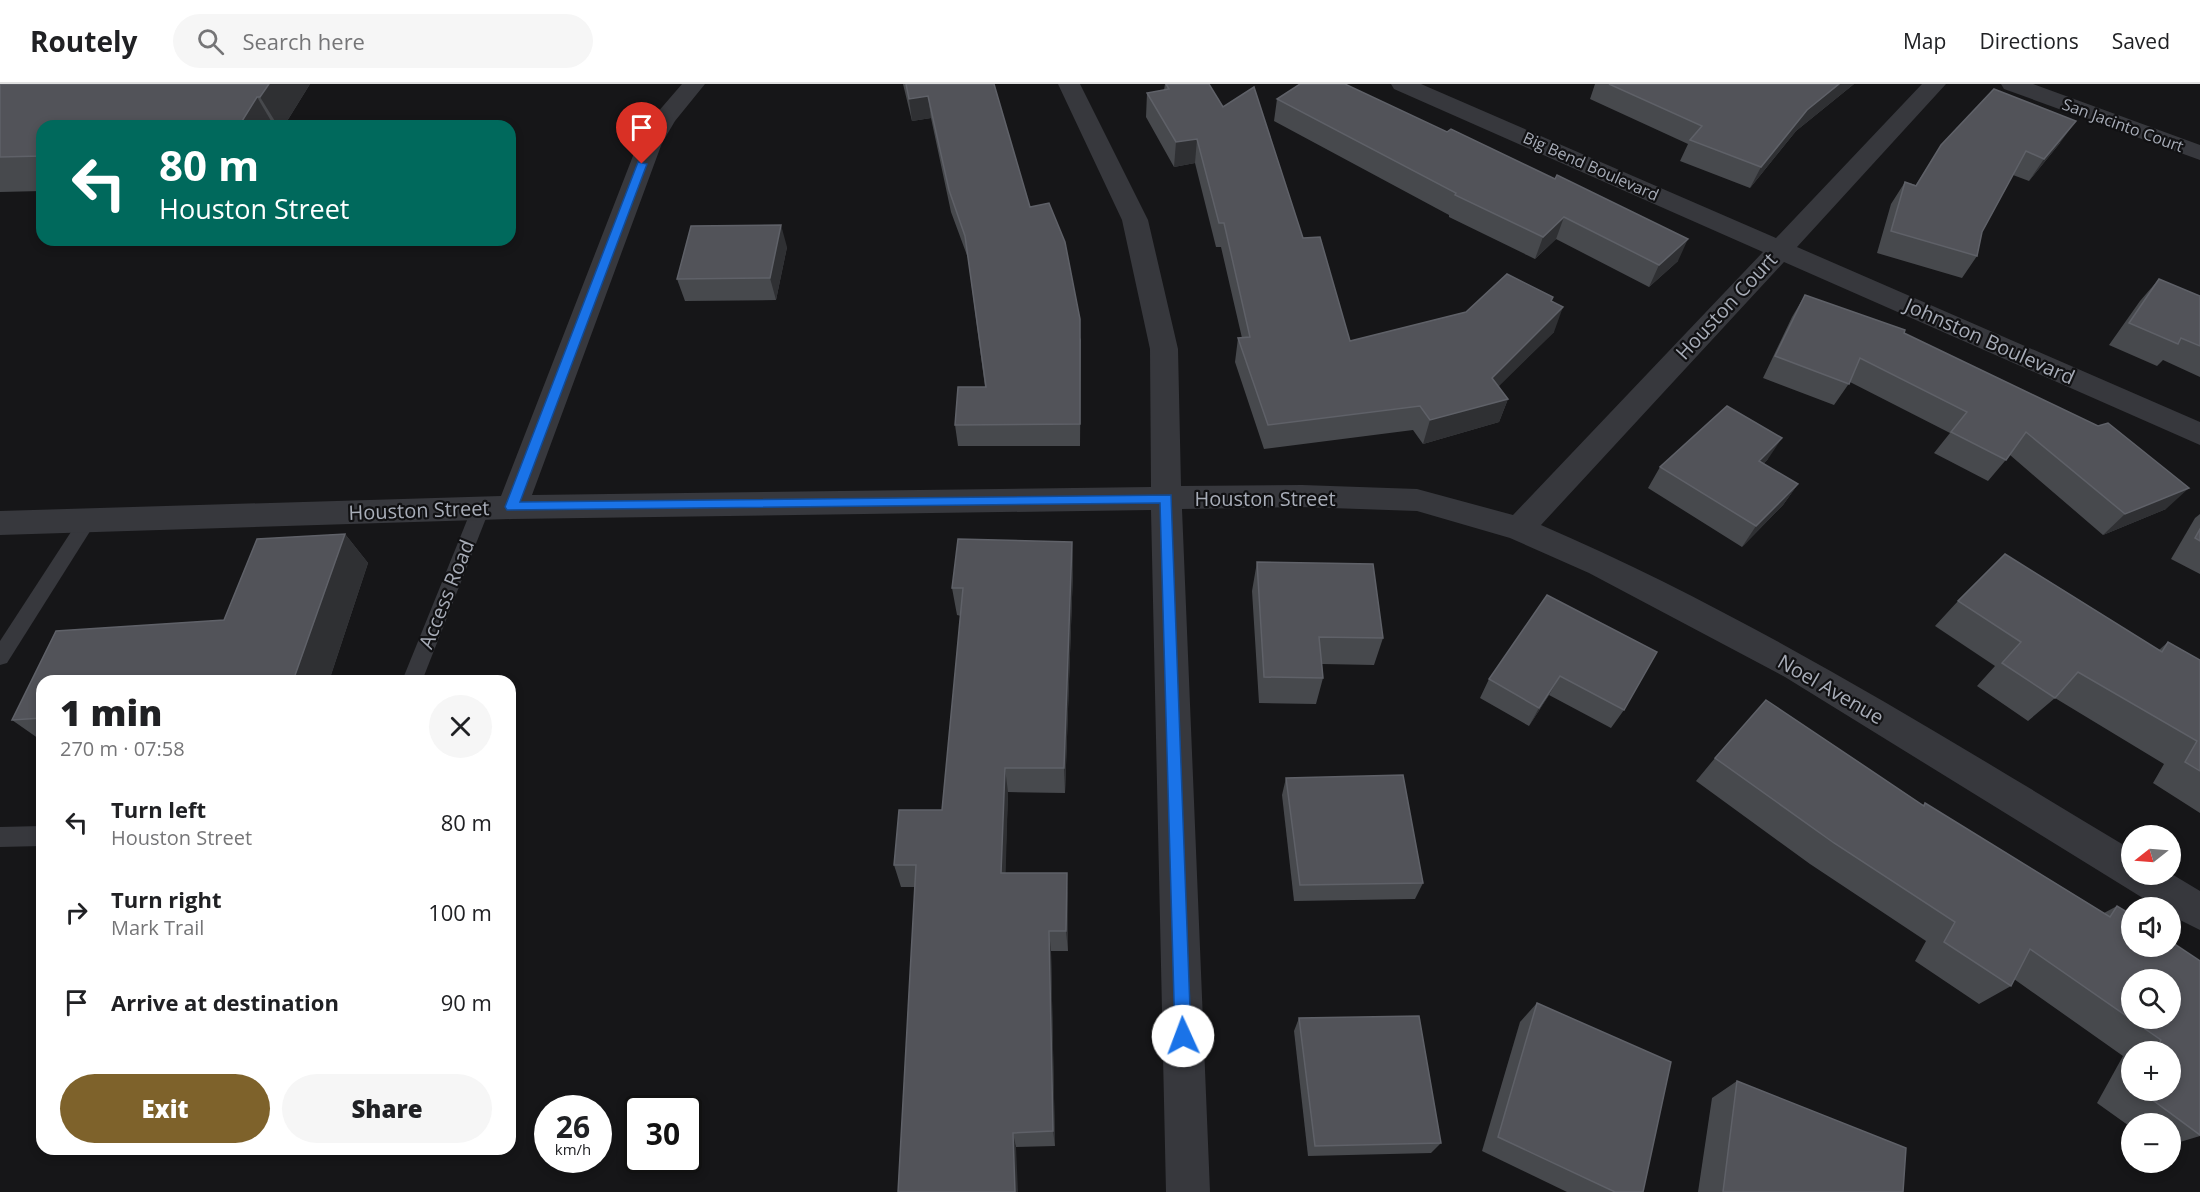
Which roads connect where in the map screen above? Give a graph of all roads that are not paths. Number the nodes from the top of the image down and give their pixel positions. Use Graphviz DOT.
graph roads {
  1 [pos="694,84"];
  2 [pos="1069,84"];
  3 [pos="1402,84"];
  4 [pos="1935,84"];
  5 [pos="2012,84"];
  6 [pos="2200,153"];
  7 [pos="1780,249"];
  8 [pos="2200,434"];
  9 [pos="1166,498"];
  10 [pos="512,507"];
  11 [pos="481,508"];
  12 [pos="88,520"];
  13 [pos="0,523"];
  14 [pos="1519,529"];
  15 [pos="0,657"];
  16 [pos="414,675"];
  17 [pos="36,836"];
  18 [pos="0,837"];
  19 [pos="2121,863"];
  20 [pos="2157,885"];
  21 [pos="2200,912"];
  22 [pos="1188,1192"];
  1 -- 10 [label="street"];
  2 -- 9 [label="street"];
  3 -- 7 [label="street, Big Bend Boulevard"];
  4 -- 7 [label="street, Houston Court"];
  5 -- 6 [label="street, San Jacinto Court"];
  7 -- 8 [label="street, Johnston Boulevard"];
  7 -- 14 [label="street, Houston Court"];
  9 -- 10 [label="street, Houston Street"];
  9 -- 14 [label="street, Houston Street"];
  9 -- 22 [label="street"];
  10 -- 11 [label="street, Houston Street"];
  11 -- 12 [label="street, Houston Street"];
  11 -- 16 [label="lane, Access Road"];
  12 -- 13 [label="street, Houston Street"];
  12 -- 15 [label="lane"];
  14 -- 19 [label="street, Noel Avenue"];
  17 -- 18 [label="lane"];
  20 -- 21 [label="street"];
}
